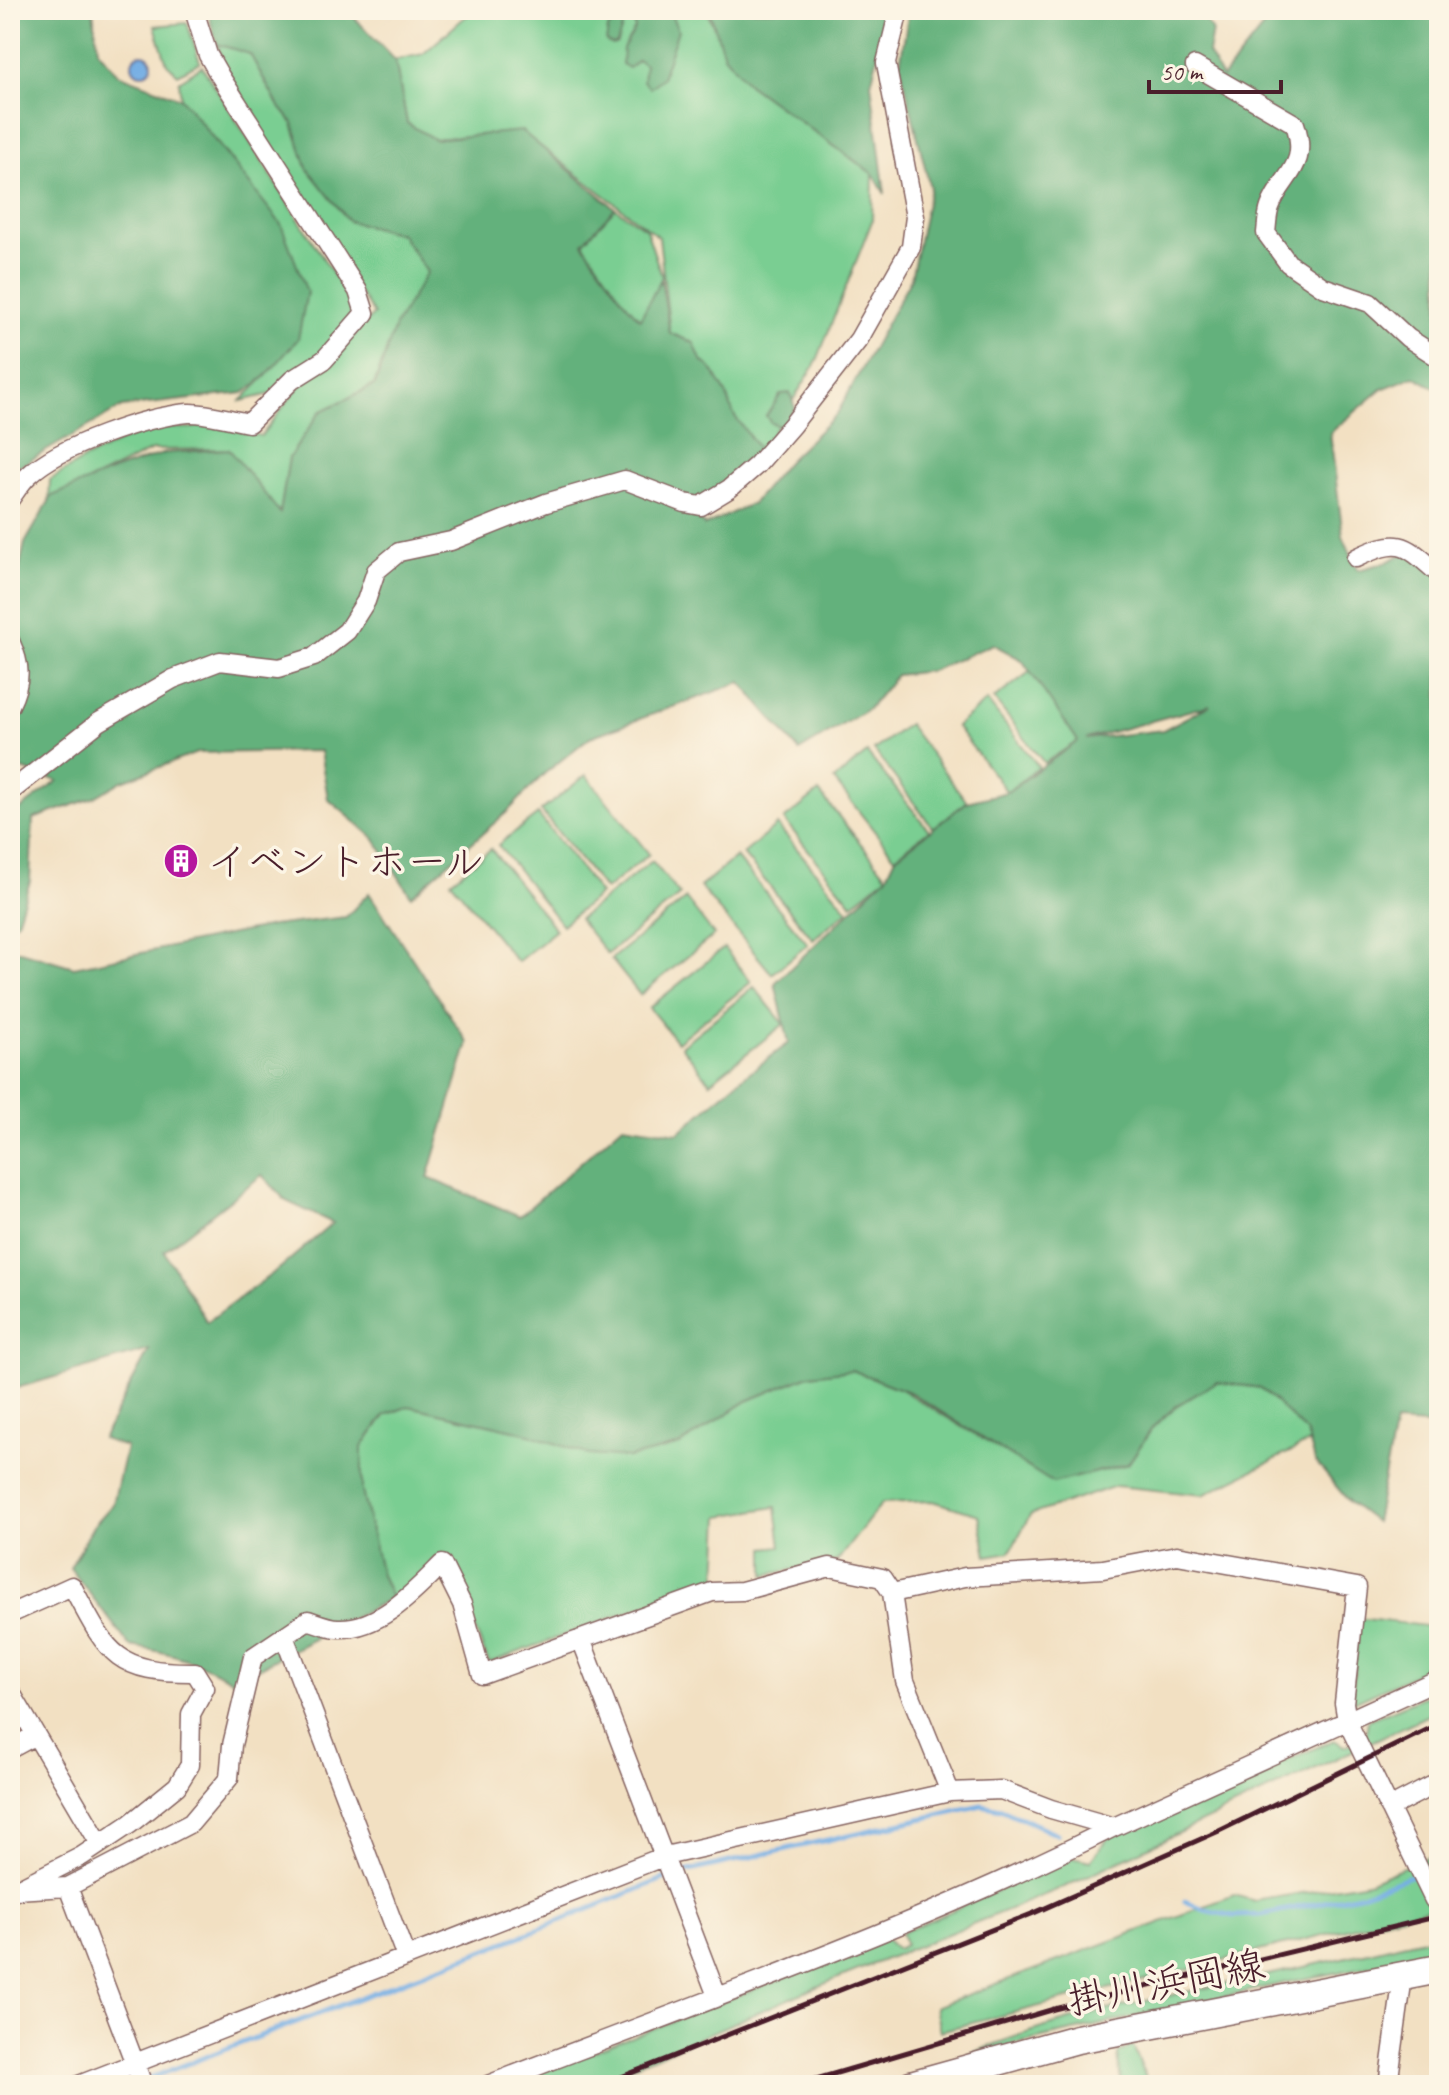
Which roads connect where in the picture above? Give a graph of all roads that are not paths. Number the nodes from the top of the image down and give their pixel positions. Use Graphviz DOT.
graph roads {
  1 [pos="194,10"];
  2 [pos="899,10"];
  3 [pos="1195,66"];
  4 [pos="1439,358"];
  5 [pos="10,499"];
  6 [pos="1356,558"];
  7 [pos="1439,574"];
  8 [pos="10,641"];
  9 [pos="10,705"];
  10 [pos="10,792"];
  11 [pos="892,1593"];
  12 [pos="10,1614"];
  13 [pos="284,1636"];
  14 [pos="581,1639"];
  15 [pos="1439,1679"];
  16 [pos="10,1691"];
  17 [pos="1347,1721"];
  18 [pos="36,1735"];
  19 [pos="10,1749"];
  20 [pos="1439,1782"];
  21 [pos="950,1792"];
  22 [pos="1389,1808"];
  23 [pos="1114,1827"];
  24 [pos="100,1844"];
  25 [pos="665,1856"];
  26 [pos="68,1887"];
  27 [pos="12,1891"];
  28 [pos="1431,1892"];
  29 [pos="406,1957"];
  30 [pos="1439,1969"];
  31 [pos="1403,1976"];
  32 [pos="717,1996"];
  33 [pos="135,2063"];
  34 [pos="79,2085"];
  35 [pos="143,2085"];
  36 [pos="488,2085"];
  37 [pos="911,2085"];
  38 [pos="1388,2085"];
  1 -- 5 [label="street"];
  2 -- 10 [label="street"];
  3 -- 4 [label="street"];
  6 -- 7 [label="street"];
  8 -- 9 [label="street"];
  11 -- 14 [label="street"];
  11 -- 17 [label="street"];
  11 -- 21 [label="street"];
  12 -- 24 [label="street"];
  13 -- 14 [label="street"];
  13 -- 26 [label="street"];
  13 -- 29 [label="street"];
  14 -- 25 [label="street"];
  15 -- 17 [label="street"];
  16 -- 18 [label="street"];
  17 -- 22 [label="street"];
  17 -- 23 [label="street"];
  18 -- 19 [label="street"];
  18 -- 24 [label="street"];
  20 -- 22 [label="street"];
  21 -- 23 [label="street"];
  21 -- 25 [label="street"];
  22 -- 28 [label="street"];
  23 -- 32 [label="street"];
  24 -- 27 [label="street"];
  25 -- 29 [label="street"];
  25 -- 32 [label="street"];
  26 -- 27 [label="street"];
  26 -- 33 [label="street"];
  29 -- 33 [label="street"];
  30 -- 31 [label="main road, 掛川浜岡線"];
  31 -- 37 [label="main road, 掛川浜岡線"];
  31 -- 38 [label="street"];
  32 -- 36 [label="street"];
  33 -- 34 [label="street"];
  33 -- 35 [label="street"];
}
